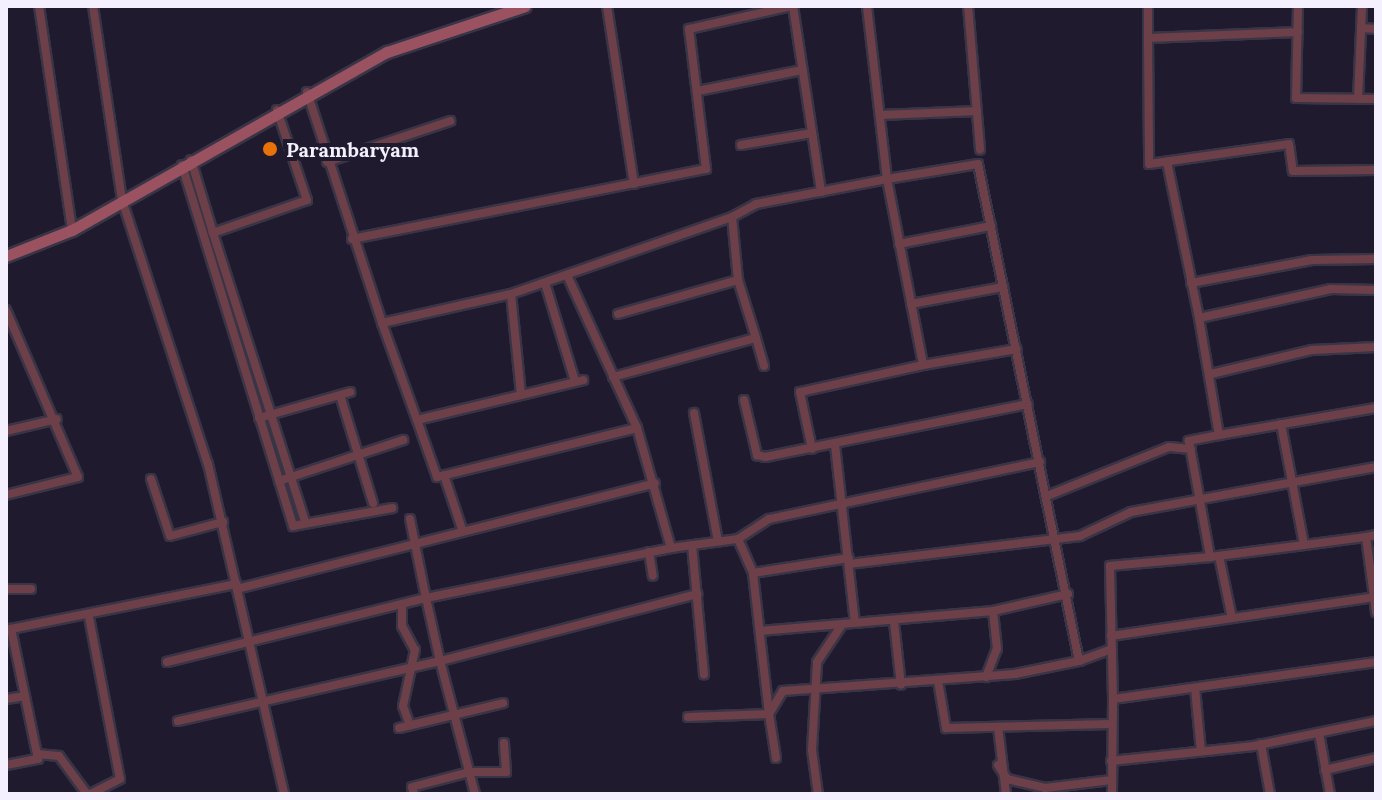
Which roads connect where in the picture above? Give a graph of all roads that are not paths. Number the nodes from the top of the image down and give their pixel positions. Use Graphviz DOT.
graph roads {
  1 [pos="39,6"];
  2 [pos="93,6"];
  3 [pos="525,6"];
  4 [pos="607,6"];
  5 [pos="792,6"];
  6 [pos="867,6"];
  7 [pos="968,6"];
  8 [pos="1148,6"];
  9 [pos="1298,6"];
  10 [pos="1362,6"];
  11 [pos="493,10"];
  12 [pos="1361,28"];
  13 [pos="1376,29"];
  14 [pos="1298,32"];
  15 [pos="1148,38"];
  16 [pos="802,70"];
  17 [pos="698,91"];
  18 [pos="307,92"];
  19 [pos="1358,99"];
  20 [pos="1376,99"];
  21 [pos="276,110"];
  22 [pos="977,111"];
  23 [pos="881,115"];
  24 [pos="450,121"];
  25 [pos="812,133"];
  26 [pos="741,145"];
  27 [pos="980,149"];
  28 [pos="187,162"];
  29 [pos="327,162"];
  30 [pos="1167,162"];
  31 [pos="1376,170"];
  32 [pos="887,179"];
  33 [pos="634,184"];
  34 [pos="821,192"];
  35 [pos="122,200"];
  36 [pos="732,217"];
  37 [pos="991,226"];
  38 [pos="72,230"];
  39 [pos="213,233"];
  40 [pos="352,239"];
  41 [pos="899,244"];
  42 [pos="6,256"];
  43 [pos="1376,259"];
  44 [pos="567,275"];
  45 [pos="738,280"];
  46 [pos="545,283"];
  47 [pos="1191,283"];
  48 [pos="1003,287"];
  49 [pos="1376,290"];
  50 [pos="511,294"];
  51 [pos="911,304"];
  52 [pos="6,310"];
  53 [pos="618,314"];
  54 [pos="1199,318"];
  55 [pos="382,323"];
  56 [pos="756,338"];
  57 [pos="1376,347"];
  58 [pos="1017,349"];
  59 [pos="923,365"];
  60 [pos="764,366"];
  61 [pos="1211,374"];
  62 [pos="613,377"];
  63 [pos="350,392"];
  64 [pos="340,395"];
  65 [pos="521,395"];
  66 [pos="744,400"];
  67 [pos="1028,404"];
  68 [pos="1376,408"];
  69 [pos="694,413"];
  70 [pos="273,414"];
  71 [pos="259,418"];
  72 [pos="57,419"];
  73 [pos="417,420"];
  74 [pos="1281,424"];
  75 [pos="637,428"];
  76 [pos="6,431"];
  77 [pos="1219,435"];
  78 [pos="403,440"];
  79 [pos="835,445"];
  80 [pos="812,449"];
  81 [pos="1191,449"];
  82 [pos="358,454"];
  83 [pos="1040,462"];
  84 [pos="1376,467"];
  85 [pos="444,475"];
  86 [pos="291,477"];
  87 [pos="151,479"];
  88 [pos="1292,480"];
  89 [pos="279,481"];
  90 [pos="655,483"];
  91 [pos="6,495"];
  92 [pos="1047,496"];
  93 [pos="1199,499"];
  94 [pos="373,503"];
  95 [pos="842,506"];
  96 [pos="392,508"];
  97 [pos="410,519"];
  98 [pos="223,522"];
  99 [pos="305,522"];
  100 [pos="462,529"];
  101 [pos="1376,535"];
  102 [pos="1057,537"];
  103 [pos="1366,537"];
  104 [pos="738,539"];
  105 [pos="718,541"];
  106 [pos="415,542"];
  107 [pos="692,545"];
  108 [pos="1304,545"];
  109 [pos="671,548"];
  110 [pos="649,552"];
  111 [pos="1215,557"];
  112 [pos="849,561"];
  113 [pos="753,573"];
  114 [pos="653,576"];
  115 [pos="237,587"];
  116 [pos="6,589"];
  117 [pos="31,589"];
  118 [pos="697,594"];
  119 [pos="1068,594"];
  120 [pos="1374,597"];
  121 [pos="426,598"];
  122 [pos="402,604"];
  123 [pos="993,611"];
  124 [pos="1376,612"];
  125 [pos="89,617"];
  126 [pos="1232,618"];
  127 [pos="855,622"];
  128 [pos="894,622"];
  129 [pos="841,626"];
  130 [pos="8,629"];
  131 [pos="760,631"];
  132 [pos="1111,636"];
  133 [pos="249,643"];
  134 [pos="1112,649"];
  135 [pos="440,661"];
  136 [pos="1079,661"];
  137 [pos="167,662"];
  138 [pos="1376,662"];
  139 [pos="409,669"];
  140 [pos="704,674"];
  141 [pos="986,677"];
  142 [pos="938,681"];
  143 [pos="901,685"];
  144 [pos="1195,688"];
  145 [pos="815,689"];
  146 [pos="24,696"];
  147 [pos="6,699"];
  148 [pos="1113,699"];
  149 [pos="265,703"];
  150 [pos="503,703"];
  151 [pos="456,714"];
  152 [pos="769,714"];
  153 [pos="688,717"];
  154 [pos="178,721"];
  155 [pos="1376,721"];
  156 [pos="1110,724"];
  157 [pos="410,725"];
  158 [pos="998,727"];
  159 [pos="399,728"];
  160 [pos="1319,733"];
  161 [pos="504,743"];
  162 [pos="1261,744"];
  163 [pos="1201,751"];
  164 [pos="37,754"];
  165 [pos="776,758"];
  166 [pos="1376,758"];
  167 [pos="1111,761"];
  168 [pos="6,765"];
  169 [pos="998,765"];
  170 [pos="1325,770"];
  171 [pos="469,772"];
  172 [pos="1112,780"];
  173 [pos="89,794"];
  174 [pos="284,794"];
  175 [pos="414,794"];
  176 [pos="475,794"];
  177 [pos="818,794"];
  178 [pos="1006,794"];
  179 [pos="1112,794"];
  180 [pos="1270,794"];
  181 [pos="1330,794"];
  1 -- 38 [label="street"];
  2 -- 35 [label="street"];
  3 -- 11 [label="main road"];
  4 -- 33 [label="street"];
  5 -- 16 [label="street"];
  5 -- 17 [label="street"];
  6 -- 23 [label="street"];
  7 -- 22 [label="street"];
  8 -- 15 [label="street"];
  9 -- 14 [label="street"];
  10 -- 12 [label="street"];
  11 -- 18 [label="main road"];
  12 -- 13 [label="street"];
  12 -- 19 [label="street"];
  14 -- 15 [label="street"];
  14 -- 19 [label="street"];
  15 -- 30 [label="street"];
  16 -- 17 [label="street"];
  16 -- 25 [label="street"];
  17 -- 33 [label="street"];
  18 -- 21 [label="main road"];
  18 -- 29 [label="street"];
  19 -- 20 [label="street"];
  21 -- 28 [label="main road"];
  21 -- 39 [label="street"];
  22 -- 23 [label="street"];
  22 -- 27 [label="street"];
  23 -- 32 [label="street"];
  24 -- 29 [label="street"];
  25 -- 26 [label="street"];
  25 -- 34 [label="street"];
  28 -- 35 [label="main road"];
  28 -- 39 [label="street"];
  28 -- 71 [label="street"];
  29 -- 40 [label="street"];
  30 -- 31 [label="street"];
  30 -- 47 [label="street"];
  32 -- 34 [label="street"];
  32 -- 37 [label="street"];
  32 -- 41 [label="street"];
  33 -- 40 [label="street"];
  34 -- 36 [label="street"];
  35 -- 38 [label="main road"];
  35 -- 98 [label="street"];
  36 -- 44 [label="street"];
  36 -- 45 [label="street"];
  37 -- 41 [label="street"];
  37 -- 48 [label="street"];
  38 -- 42 [label="main road"];
  39 -- 70 [label="street"];
  40 -- 55 [label="street"];
  41 -- 51 [label="street"];
  43 -- 47 [label="street"];
  44 -- 46 [label="street"];
  44 -- 62 [label="street"];
  45 -- 53 [label="street"];
  45 -- 56 [label="street"];
  46 -- 50 [label="street"];
  46 -- 65 [label="street"];
  47 -- 54 [label="street"];
  48 -- 51 [label="street"];
  48 -- 58 [label="street"];
  49 -- 54 [label="street"];
  50 -- 55 [label="street"];
  50 -- 65 [label="street"];
  51 -- 59 [label="street"];
  52 -- 72 [label="street"];
  54 -- 61 [label="street"];
  55 -- 73 [label="street"];
  56 -- 60 [label="street"];
  56 -- 62 [label="street"];
  57 -- 61 [label="street"];
  58 -- 59 [label="street"];
  58 -- 67 [label="street"];
  59 -- 80 [label="street"];
  61 -- 77 [label="street"];
  62 -- 75 [label="street"];
  63 -- 64 [label="street"];
  64 -- 70 [label="street"];
  64 -- 82 [label="street"];
  65 -- 73 [label="street"];
  66 -- 80 [label="street"];
  67 -- 79 [label="street"];
  67 -- 83 [label="street"];
  68 -- 74 [label="street"];
  69 -- 105 [label="street"];
  70 -- 71 [label="street"];
  70 -- 86 [label="street"];
  71 -- 89 [label="street"];
  72 -- 76 [label="street"];
  72 -- 91 [label="street"];
  73 -- 85 [label="street"];
  74 -- 77 [label="street"];
  74 -- 88 [label="street"];
  75 -- 85 [label="street"];
  75 -- 90 [label="street"];
  77 -- 81 [label="street"];
  78 -- 82 [label="street"];
  79 -- 80 [label="street"];
  79 -- 95 [label="street"];
  81 -- 92 [label="street"];
  81 -- 93 [label="street"];
  82 -- 86 [label="street"];
  82 -- 94 [label="street"];
  83 -- 92 [label="street"];
  83 -- 95 [label="street"];
  84 -- 88 [label="street"];
  85 -- 100 [label="street"];
  86 -- 89 [label="street"];
  86 -- 99 [label="street"];
  87 -- 98 [label="street"];
  88 -- 93 [label="street"];
  88 -- 108 [label="street"];
  89 -- 96 [label="street"];
  90 -- 100 [label="street"];
  90 -- 109 [label="street"];
  92 -- 102 [label="street"];
  93 -- 102 [label="street"];
  93 -- 111 [label="street"];
  95 -- 104 [label="street"];
  95 -- 112 [label="street"];
  97 -- 106 [label="street"];
  98 -- 115 [label="street"];
  100 -- 106 [label="street"];
  101 -- 103 [label="street"];
  102 -- 112 [label="street"];
  102 -- 119 [label="street"];
  103 -- 108 [label="street"];
  103 -- 120 [label="street"];
  104 -- 105 [label="street"];
  104 -- 113 [label="street"];
  105 -- 107 [label="street"];
  106 -- 115 [label="street"];
  106 -- 121 [label="street"];
  107 -- 109 [label="street"];
  107 -- 118 [label="street"];
  108 -- 111 [label="street"];
  109 -- 110 [label="street"];
  110 -- 114 [label="street"];
  110 -- 121 [label="street"];
  111 -- 126 [label="street"];
  111 -- 132 [label="street"];
  112 -- 113 [label="street"];
  112 -- 127 [label="street"];
  113 -- 131 [label="street"];
  115 -- 125 [label="street"];
  115 -- 133 [label="street"];
  116 -- 117 [label="street"];
  118 -- 135 [label="street"];
  118 -- 140 [label="street"];
  119 -- 123 [label="street"];
  119 -- 136 [label="street"];
  120 -- 124 [label="street"];
  120 -- 126 [label="street"];
  121 -- 122 [label="street"];
  121 -- 135 [label="street"];
  122 -- 133 [label="street"];
  122 -- 139 [label="street"];
  123 -- 128 [label="street"];
  123 -- 141 [label="street"];
  125 -- 130 [label="street"];
  125 -- 173 [label="street"];
  126 -- 132 [label="street"];
  127 -- 128 [label="street"];
  127 -- 129 [label="street"];
  128 -- 143 [label="street"];
  129 -- 131 [label="street"];
  129 -- 145 [label="street"];
  130 -- 146 [label="street"];
  131 -- 152 [label="street"];
  132 -- 134 [label="street"];
  133 -- 137 [label="street"];
  133 -- 149 [label="street"];
  134 -- 136 [label="street"];
  134 -- 148 [label="street"];
  135 -- 139 [label="street"];
  135 -- 151 [label="street"];
  136 -- 141 [label="street"];
  138 -- 144 [label="street"];
  139 -- 149 [label="street"];
  139 -- 157 [label="street"];
  141 -- 142 [label="street"];
  142 -- 143 [label="street"];
  142 -- 158 [label="street"];
  143 -- 145 [label="street"];
  144 -- 148 [label="street"];
  144 -- 163 [label="street"];
  145 -- 152 [label="street"];
  145 -- 177 [label="street"];
  146 -- 147 [label="street"];
  146 -- 164 [label="street"];
  148 -- 156 [label="street"];
  149 -- 154 [label="street"];
  149 -- 174 [label="street"];
  150 -- 151 [label="street"];
  151 -- 157 [label="street"];
  151 -- 171 [label="street"];
  152 -- 153 [label="street"];
  152 -- 165 [label="street"];
  155 -- 160 [label="street"];
  156 -- 158 [label="street"];
  156 -- 167 [label="street"];
  157 -- 159 [label="street"];
  158 -- 169 [label="street"];
  160 -- 162 [label="street"];
  160 -- 170 [label="street"];
  161 -- 171 [label="street"];
  162 -- 163 [label="street"];
  162 -- 180 [label="street"];
  163 -- 167 [label="street"];
  164 -- 168 [label="street"];
  164 -- 173 [label="street"];
  166 -- 170 [label="street"];
  167 -- 172 [label="street"];
  169 -- 172 [label="street"];
  169 -- 178 [label="street"];
  170 -- 181 [label="street"];
  171 -- 175 [label="street"];
  171 -- 176 [label="street"];
  172 -- 179 [label="street"];
}
